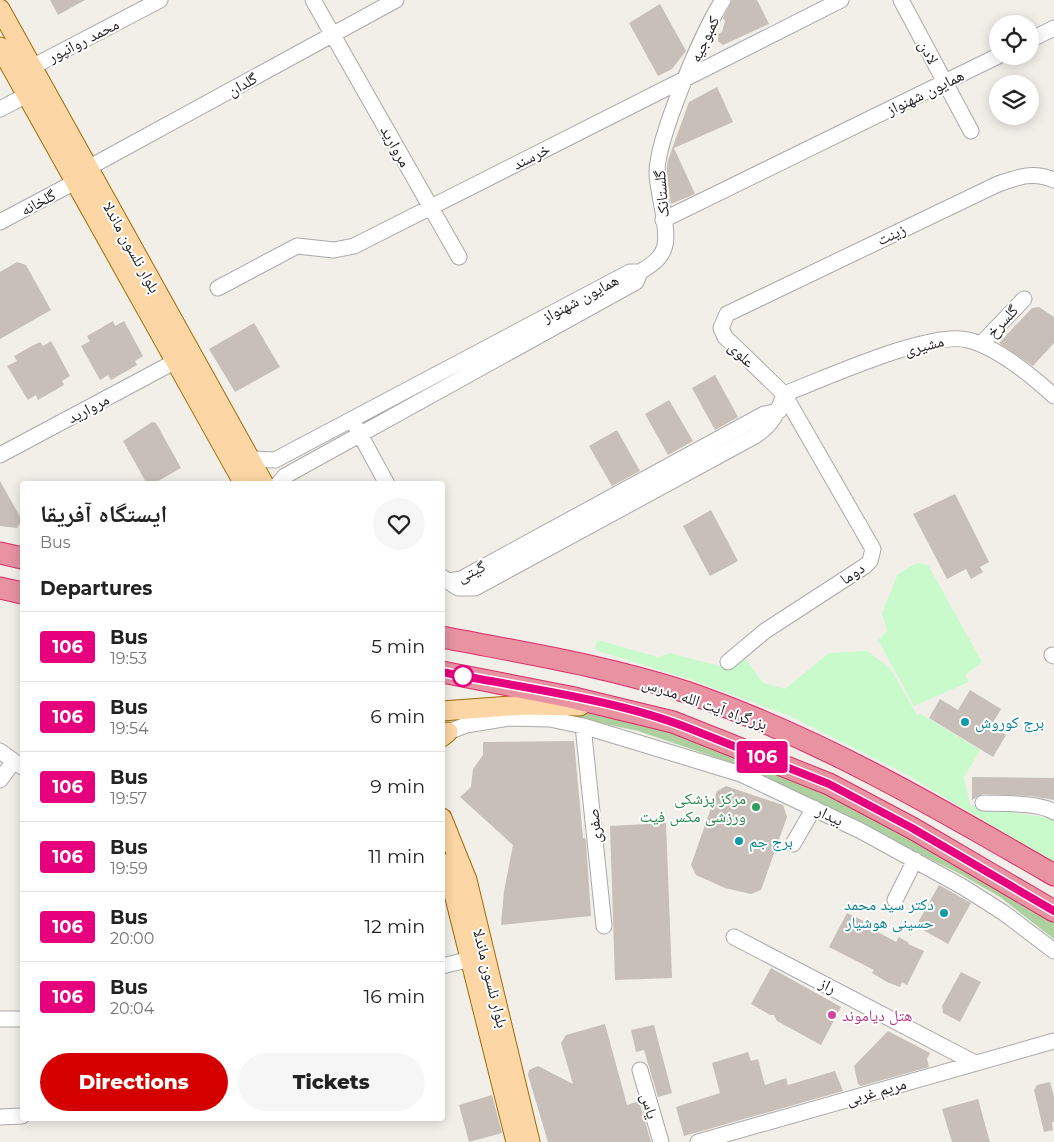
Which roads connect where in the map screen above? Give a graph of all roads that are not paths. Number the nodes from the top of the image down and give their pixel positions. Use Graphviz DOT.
graph roads {
  1 [pos="160,0"];
  2 [pos="313,0"];
  3 [pos="396,0"];
  4 [pos="840,0"];
  5 [pos="901,0"];
  6 [pos="718,3"];
  7 [pos="0,9"];
  8 [pos="1054,28"];
  9 [pos="333,34"];
  10 [pos="1039,36"];
  11 [pos="0,47"];
  12 [pos="989,60"];
  13 [pos="32,67"];
  14 [pos="686,78"];
  15 [pos="945,82"];
  16 [pos="27,95"];
  17 [pos="0,109"];
  18 [pos="971,131"];
  19 [pos="88,168"];
  20 [pos="1054,180"];
  21 [pos="75,182"];
  22 [pos="430,206"];
  23 [pos="663,220"];
  24 [pos="0,222"];
  25 [pos="459,257"];
  26 [pos="636,275"];
  27 [pos="218,288"];
  28 [pos="1024,299"];
  29 [pos="732,310"];
  30 [pos="981,344"];
  31 [pos="176,361"];
  32 [pos="784,394"];
  33 [pos="1054,396"];
  34 [pos="353,419"];
  35 [pos="360,434"];
  36 [pos="0,455"];
  37 [pos="251,459"];
  38 [pos="242,481"];
  39 [pos="262,481"];
  40 [pos="280,481"];
  41 [pos="385,481"];
  42 [pos="0,553"];
  43 [pos="20,558"];
  44 [pos="446,579"];
  45 [pos="0,588"];
  46 [pos="20,593"];
  47 [pos="445,637"];
  48 [pos="728,662"];
  49 [pos="445,673"];
  50 [pos="445,711"];
  51 [pos="631,711"];
  52 [pos="583,726"];
  53 [pos="445,734"];
  54 [pos="0,751"];
  55 [pos="18,764"];
  56 [pos="0,780"];
  57 [pos="983,803"];
  58 [pos="814,808"];
  59 [pos="1054,812"];
  60 [pos="445,825"];
  61 [pos="793,844"];
  62 [pos="915,860"];
  63 [pos="445,870"];
  64 [pos="1054,875"];
  65 [pos="894,900"];
  66 [pos="1054,911"];
  67 [pos="604,926"];
  68 [pos="734,936"];
  69 [pos="1054,942"];
  70 [pos="1054,951"];
  71 [pos="478,957"];
  72 [pos="445,965"];
  73 [pos="0,1019"];
  74 [pos="20,1019"];
  75 [pos="1054,1041"];
  76 [pos="975,1063"];
  77 [pos="640,1070"];
  78 [pos="20,1116"];
  79 [pos="0,1117"];
  80 [pos="750,1127"];
  81 [pos="516,1142"];
  82 [pos="530,1142"];
  83 [pos="661,1142"];
  84 [pos="698,1142"];
  85 [pos="754,1142"];
  1 -- 13 [label="street, محمد روانپور"];
  2 -- 9 [label="street, مروارید"];
  3 -- 9 [label="street, گلدان"];
  4 -- 14 [label="street, خرسند"];
  5 -- 15 [label="street, لادن"];
  6 -- 14 [label="street, کمبوجیه"];
  7 -- 13 [label="main road, بلوار نلسون ماندلا"];
  8 -- 10 [label="street"];
  9 -- 19 [label="street, گلدان"];
  9 -- 22 [label="street, مروارید"];
  11 -- 16 [label="main road, بلوار نلسون ماندلا"];
  12 -- 15 [label="street, همایون شهنواز"];
  13 -- 19 [label="main road, بلوار نلسون ماندلا"];
  14 -- 22 [label="street, خرسند"];
  14 -- 23 [label="street, گلستانک"];
  15 -- 18 [label="street, لادن"];
  15 -- 23 [label="street, همایون شهنواز"];
  16 -- 17 [label="street"];
  16 -- 21 [label="main road, بلوار نلسون ماندلا"];
  19 -- 37 [label="main road, بلوار نلسون ماندلا"];
  20 -- 29 [label="street, زینت"];
  21 -- 24 [label="street, گلخانه"];
  21 -- 31 [label="main road, بلوار نلسون ماندلا"];
  22 -- 25 [label="street, مروارید"];
  22 -- 27 [label="street, خرسند"];
  23 -- 26 [label="street, گلستانک"];
  26 -- 34 [label="street, همایون شهنواز"];
  26 -- 35 [label="street, همایون شهنواز"];
  28 -- 30 [label="street, گلسرخ"];
  29 -- 32 [label="street, علوی"];
  30 -- 32 [label="street, مشیری"];
  30 -- 33 [label="street, مشیری"];
  31 -- 36 [label="street, مروارید"];
  31 -- 38 [label="main road, بلوار نلسون ماندلا"];
  32 -- 44 [label="street, گیتی"];
  32 -- 48 [label="street, دوما"];
  34 -- 35 [label="street"];
  34 -- 37 [label="street, همایون شهنواز"];
  35 -- 40 [label="street, همایون شهنواز"];
  35 -- 41 [label="street"];
  37 -- 39 [label="main road, بلوار نلسون ماندلا"];
  42 -- 43 [label="highway"];
  45 -- 46 [label="highway"];
  47 -- 64 [label="highway, بزرگراه آیت الله مدرس"];
  49 -- 51 [label="highway, بزرگراه آیت الله مدرس"];
  50 -- 51 [label="main road"];
  51 -- 66 [label="highway, بزرگراه آیت الله مدرس"];
  52 -- 53 [label="street, بیدار"];
  52 -- 58 [label="street, بیدار"];
  52 -- 67 [label="street, صفری"];
  52 -- 69 [label="street, بیدار"];
  54 -- 55 [label="street"];
  55 -- 56 [label="street"];
  57 -- 59 [label="street"];
  58 -- 61 [label="street"];
  58 -- 62 [label="street, بیدار"];
  60 -- 71 [label="main road, بلوار نلسون ماندلا"];
  62 -- 65 [label="street"];
  62 -- 70 [label="street, بیدار"];
  63 -- 71 [label="main road, بلوار نلسون ماندلا"];
  68 -- 76 [label="street, راز"];
  71 -- 72 [label="street"];
  71 -- 81 [label="main road, بلوار نلسون ماندلا"];
  71 -- 82 [label="main road, بلوار نلسون ماندلا"];
  73 -- 74 [label="street"];
  75 -- 76 [label="street, مریم غربی"];
  76 -- 80 [label="street, مریم غربی"];
  77 -- 83 [label="street, یاس"];
  78 -- 79 [label="street"];
  80 -- 84 [label="street, مریم غربی"];
  80 -- 85 [label="street"];
}
